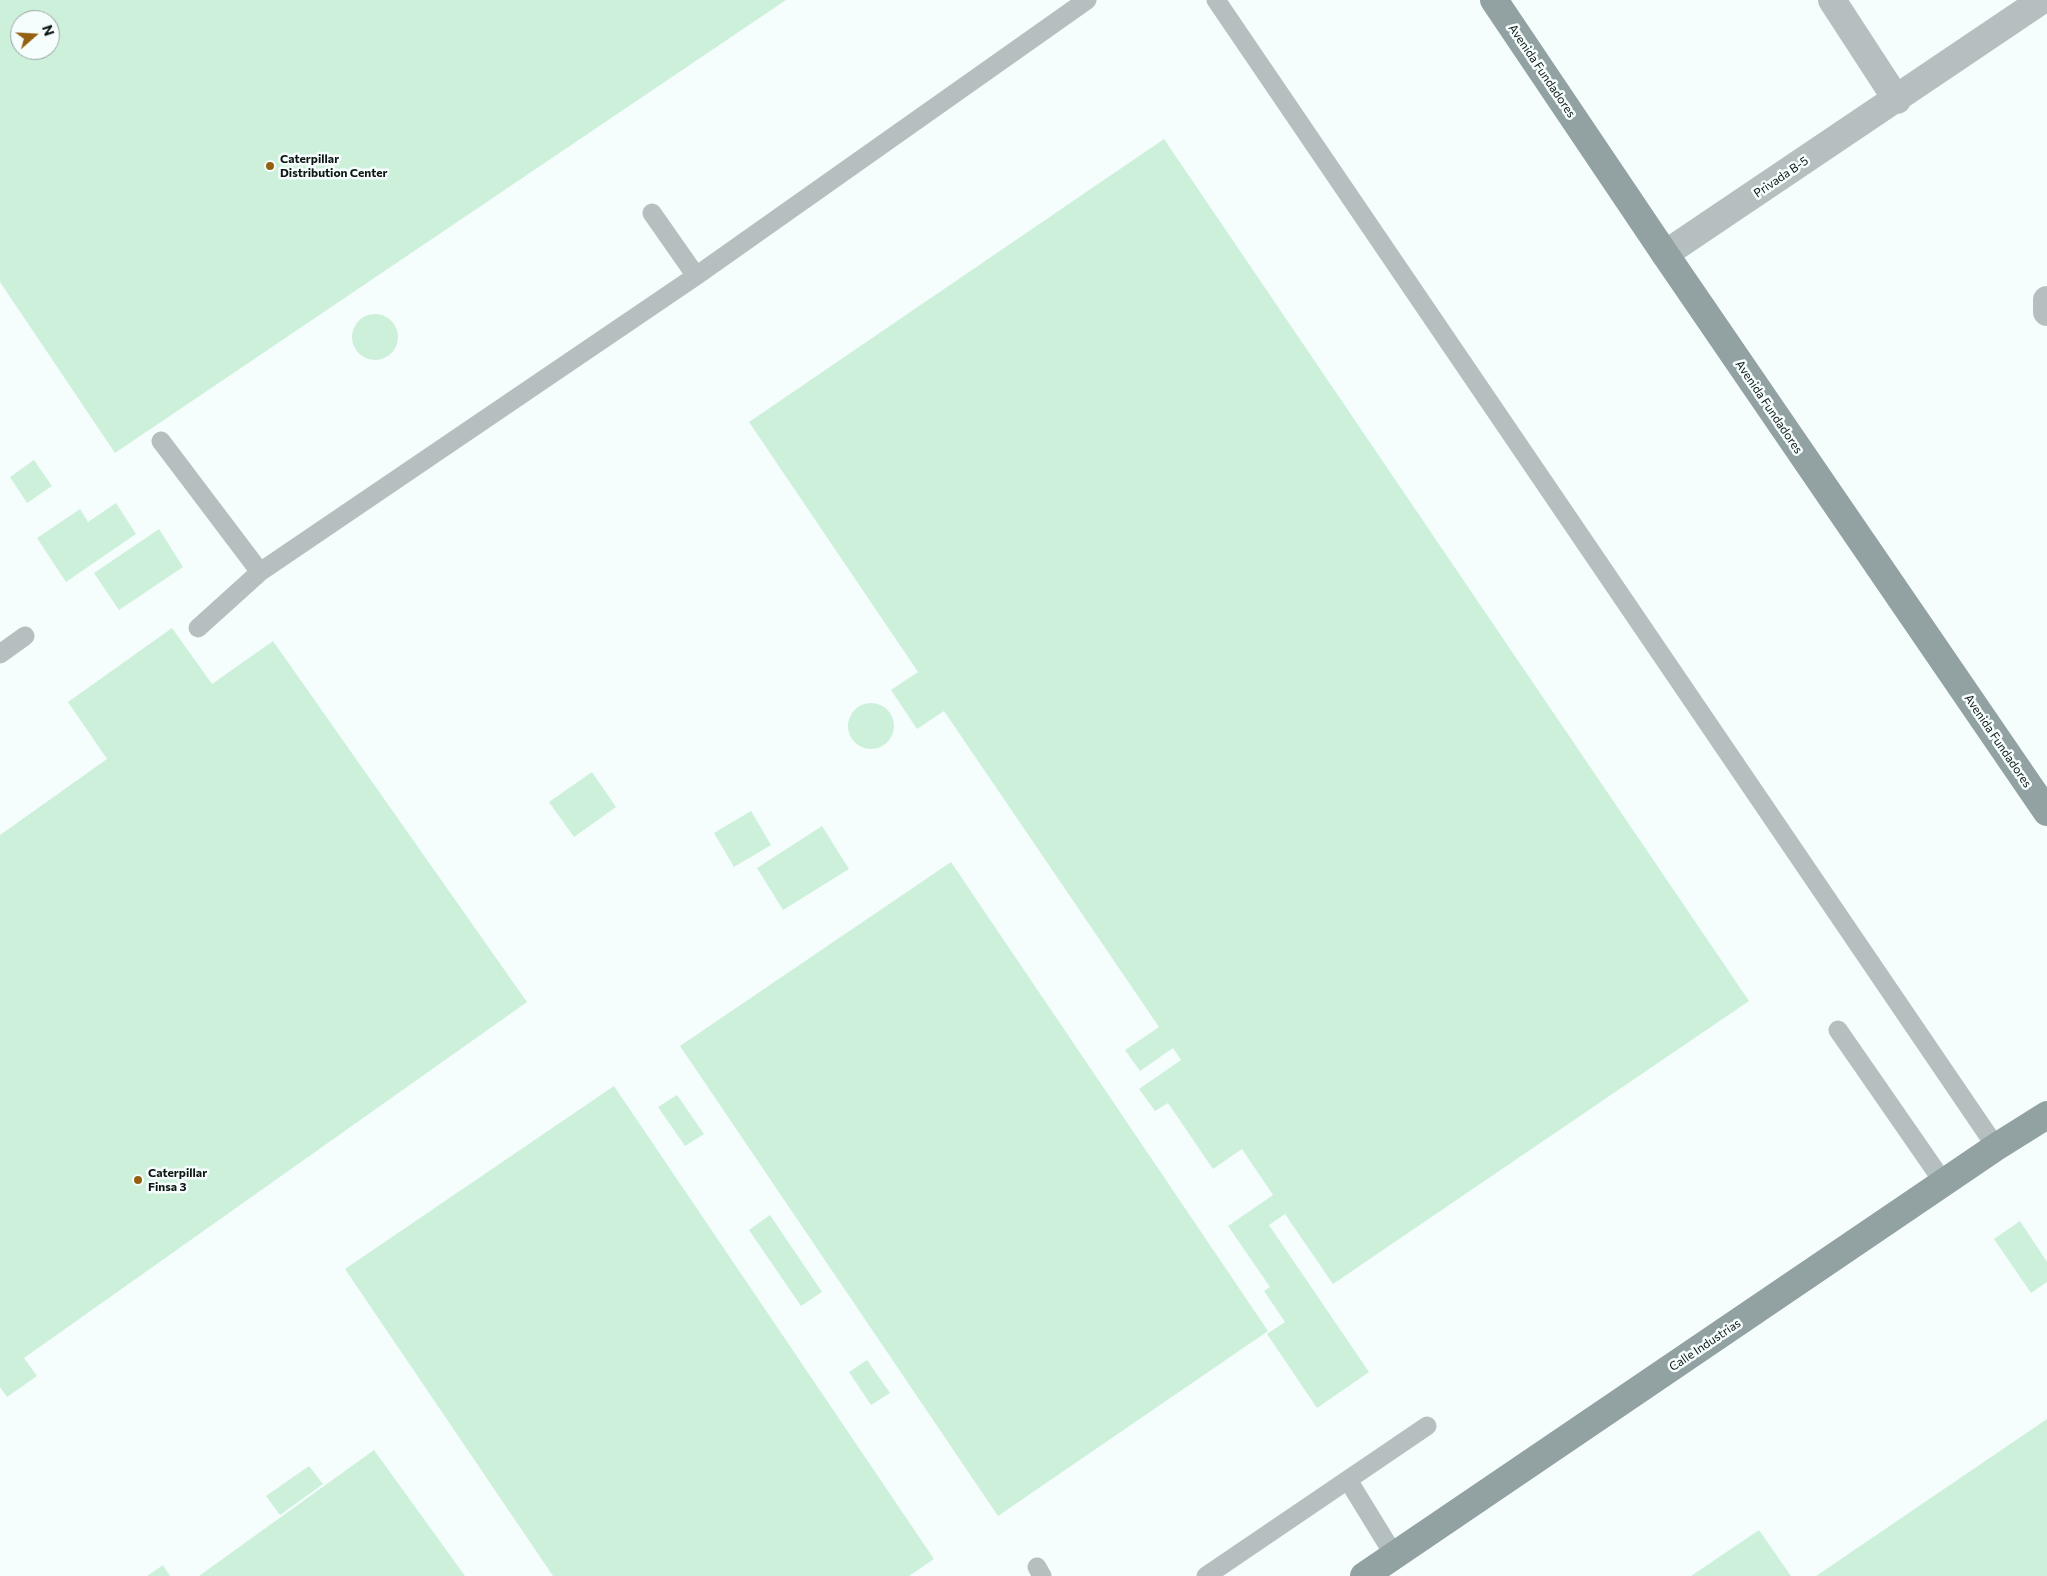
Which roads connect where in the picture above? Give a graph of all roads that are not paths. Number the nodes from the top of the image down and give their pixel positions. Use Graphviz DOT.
graph roads {
  1 [pos="1087,0"];
  2 [pos="1216,0"];
  3 [pos="1494,0"];
  4 [pos="1832,0"];
  5 [pos="2042,0"];
  6 [pos="1897,100"];
  7 [pos="652,213"];
  8 [pos="1665,254"];
  9 [pos="696,276"];
  10 [pos="161,441"];
  11 [pos="260,572"];
  12 [pos="198,628"];
  13 [pos="24,636"];
  14 [pos="0,654"];
  15 [pos="2047,812"];
  16 [pos="1838,1030"];
  17 [pos="2047,1115"];
  18 [pos="1996,1146"];
  19 [pos="1944,1183"];
  20 [pos="1427,1426"];
  21 [pos="1348,1480"];
  22 [pos="1394,1555"];
  23 [pos="1206,1576"];
  24 [pos="1364,1576"];
  1 -- 9 [label="lane"];
  2 -- 18 [label="lane"];
  3 -- 8 [label="street, Avenida Fundadores"];
  4 -- 6 [label="street"];
  5 -- 6 [label="street, Privada B-5"];
  6 -- 8 [label="street, Privada B-5"];
  7 -- 9 [label="lane"];
  8 -- 15 [label="street, Avenida Fundadores"];
  9 -- 11 [label="lane"];
  10 -- 11 [label="lane"];
  11 -- 12 [label="lane"];
  13 -- 14 [label="lane"];
  16 -- 19 [label="lane"];
  17 -- 18 [label="street, Calle Industrias"];
  18 -- 19 [label="street, Calle Industrias"];
  19 -- 22 [label="street, Calle Industrias"];
  20 -- 21 [label="lane"];
  21 -- 22 [label="lane"];
  21 -- 23 [label="lane"];
  22 -- 24 [label="street, Calle Industrias"];
}
